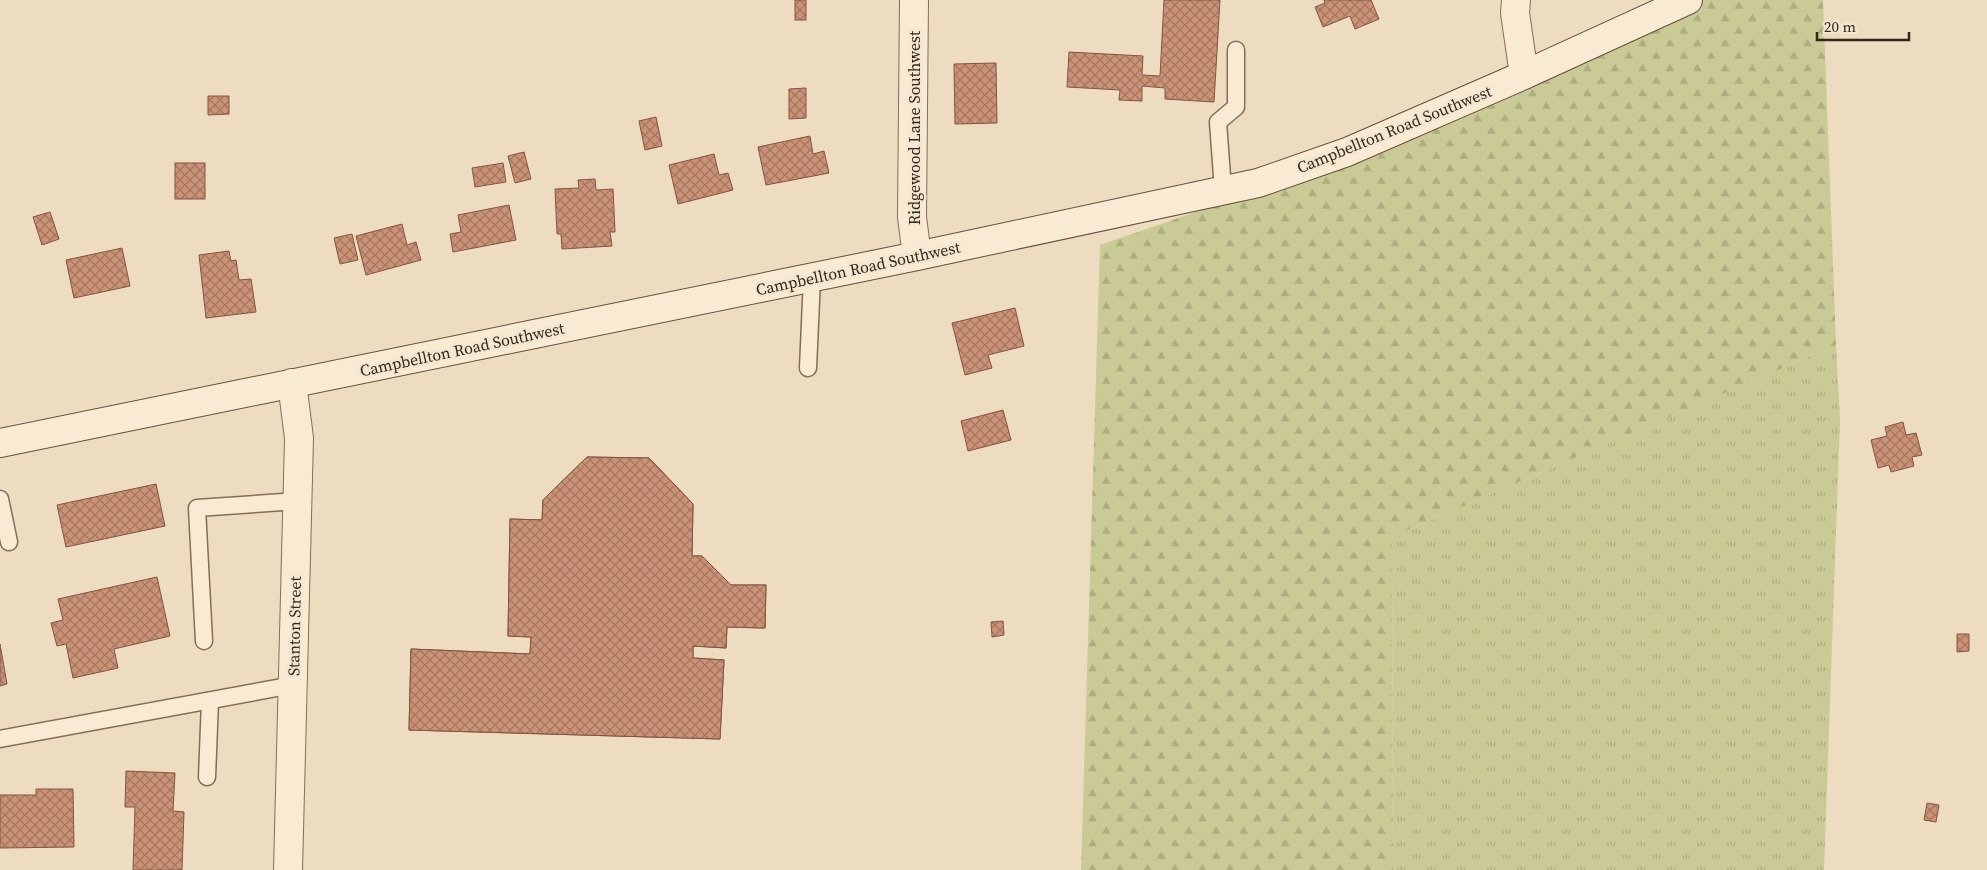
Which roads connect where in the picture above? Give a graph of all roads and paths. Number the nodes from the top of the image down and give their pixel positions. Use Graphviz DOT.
graph roads {
  1 [pos="914,0"];
  2 [pos="1516,0"];
  3 [pos="1688,0"];
  4 [pos="1236,50"];
  5 [pos="1524,75"];
  6 [pos="1224,190"];
  7 [pos="917,256"];
  8 [pos="812,278"];
  9 [pos="808,368"];
  10 [pos="292,383"];
  11 [pos="0,443"];
  12 [pos="0,499"];
  13 [pos="298,501"];
  14 [pos="9,542"];
  15 [pos="204,640"];
  16 [pos="293,685"];
  17 [pos="210,700"];
  18 [pos="0,739"];
  19 [pos="207,776"];
  20 [pos="288,870"];
  1 -- 7 [label="main road, Ridgewood Lane Southwest"];
  2 -- 5 [label="main road"];
  3 -- 5 [label="main road, Campbellton Road Southwest"];
  4 -- 6 [label="lane"];
  5 -- 6 [label="main road, Campbellton Road Southwest"];
  6 -- 7 [label="main road, Campbellton Road Southwest"];
  7 -- 8 [label="main road, Campbellton Road Southwest"];
  8 -- 9 [label="lane"];
  8 -- 10 [label="main road, Campbellton Road Southwest"];
  10 -- 11 [label="main road, Campbellton Road Southwest"];
  10 -- 13 [label="main road, Stanton Street"];
  12 -- 14 [label="lane"];
  13 -- 15 [label="lane"];
  13 -- 16 [label="main road, Stanton Street"];
  16 -- 17 [label="lane"];
  16 -- 20 [label="main road, Stanton Street"];
  17 -- 18 [label="lane"];
  17 -- 19 [label="lane"];
}
